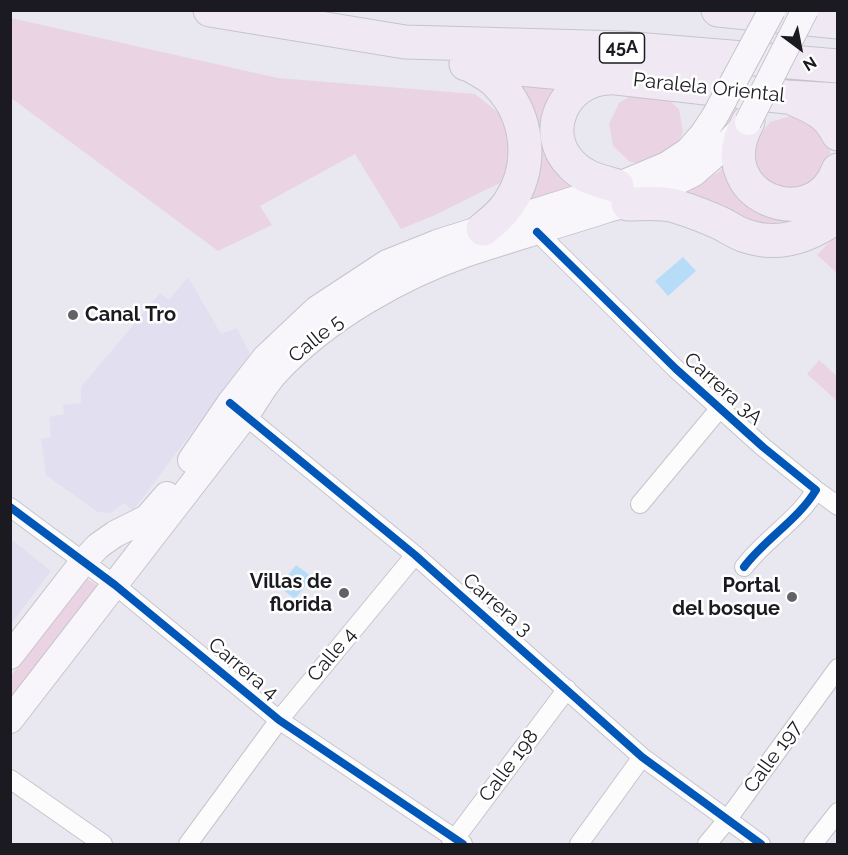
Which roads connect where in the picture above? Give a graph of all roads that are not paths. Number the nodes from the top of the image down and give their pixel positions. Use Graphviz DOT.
graph roads {
  1 [pos="210,10"];
  2 [pos="718,10"];
  3 [pos="772,10"];
  4 [pos="805,10"];
  5 [pos="837,22"];
  6 [pos="405,42"];
  7 [pos="466,63"];
  8 [pos="837,66"];
  9 [pos="616,78"];
  10 [pos="787,97"];
  11 [pos="837,100"];
  12 [pos="748,122"];
  13 [pos="837,134"];
  14 [pos="837,170"];
  15 [pos="623,195"];
  16 [pos="837,215"];
  17 [pos="483,229"];
  18 [pos="537,232"];
  19 [pos="720,408"];
  20 [pos="238,409"];
  21 [pos="816,490"];
  22 [pos="640,504"];
  23 [pos="837,506"];
  24 [pos="10,507"];
  25 [pos="415,555"];
  26 [pos="83,562"];
  27 [pos="744,567"];
  28 [pos="115,585"];
  29 [pos="10,656"];
  30 [pos="837,668"];
  31 [pos="567,688"];
  32 [pos="10,720"];
  33 [pos="279,720"];
  34 [pos="642,757"];
  35 [pos="10,779"];
  36 [pos="837,812"];
  37 [pos="727,820"];
  38 [pos="457,842"];
  39 [pos="103,844"];
  40 [pos="188,844"];
  41 [pos="579,844"];
  42 [pos="707,844"];
  43 [pos="761,844"];
  44 [pos="813,844"];
  1 -- 6 [label="highway, 45A"];
  2 -- 5 [label="highway"];
  3 -- 15 [label="main road, Calle 5, bridge"];
  4 -- 12 [label="main road, Calle 5, bridge"];
  6 -- 7 [label="highway, Paralela Oriental / 45A"];
  6 -- 8 [label="highway, 45A"];
  7 -- 9 [label="highway, Paralela Oriental / 45A"];
  7 -- 17 [label="highway"];
  9 -- 10 [label="highway, Paralela Oriental / 45A"];
  9 -- 15 [label="highway"];
  10 -- 11 [label="highway, Paralela Oriental / 45A"];
  10 -- 13 [label="highway"];
  12 -- 14 [label="highway"];
  12 -- 15 [label="main road, Calle 5"];
  15 -- 16 [label="highway"];
  15 -- 17 [label="main road, Calle 5"];
  15 -- 18 [label="main road, Calle 5"];
  17 -- 20 [label="main road, Calle 5"];
  18 -- 19 [label="street, Carrera 3A"];
  18 -- 20 [label="main road, Calle 5"];
  19 -- 21 [label="street, Carrera 3A"];
  19 -- 22 [label="street"];
  20 -- 25 [label="street, Carrera 3"];
  20 -- 26 [label="main road, Calle 5"];
  20 -- 28 [label="main road, Calle 5"];
  21 -- 23 [label="street, Carrera 3A"];
  21 -- 27 [label="street"];
  24 -- 26 [label="street, Carrera 4"];
  25 -- 31 [label="street, Carrera 3"];
  25 -- 33 [label="street, Calle 4"];
  26 -- 28 [label="street, Carrera 4"];
  26 -- 29 [label="main road, Calle 5"];
  28 -- 32 [label="main road, Calle 5"];
  28 -- 33 [label="street, Carrera 4"];
  30 -- 37 [label="street, Calle 197"];
  31 -- 34 [label="street, Carrera 3"];
  31 -- 38 [label="street, Calle 198"];
  33 -- 38 [label="street, Carrera 4"];
  33 -- 40 [label="street, Calle 4"];
  34 -- 37 [label="street, Carrera 3"];
  34 -- 41 [label="street"];
  35 -- 39 [label="street"];
  36 -- 44 [label="street"];
  37 -- 42 [label="street, Calle 197"];
  37 -- 43 [label="street, Carrera 3"];
}
